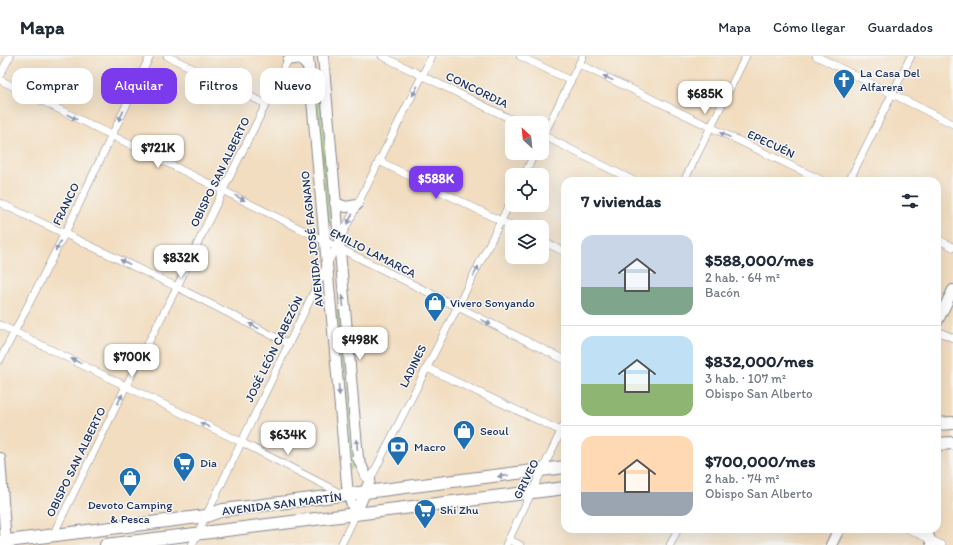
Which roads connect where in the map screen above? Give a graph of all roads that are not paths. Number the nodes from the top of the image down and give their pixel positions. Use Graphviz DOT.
graph roads {
  1 [pos="10,56"];
  2 [pos="150,56"];
  3 [pos="167,56"];
  4 [pos="308,56"];
  5 [pos="323,56"];
  6 [pos="382,56"];
  7 [pos="432,56"];
  8 [pos="520,56"];
  9 [pos="583,56"];
  10 [pos="746,56"];
  11 [pos="816,56"];
  12 [pos="911,56"];
  13 [pos="289,58"];
  14 [pos="579,64"];
  15 [pos="324,67"];
  16 [pos="284,68"];
  17 [pos="308,68"];
  18 [pos="309,68"];
  19 [pos="316,68"];
  20 [pos="0,76"];
  21 [pos="423,76"];
  22 [pos="0,80"];
  23 [pos="571,81"];
  24 [pos="893,94"];
  25 [pos="260,101"];
  26 [pos="266,104"];
  27 [pos="312,104"];
  28 [pos="505,116"];
  29 [pos="549,124"];
  30 [pos="953,124"];
  31 [pos="710,128"];
  32 [pos="111,136"];
  33 [pos="549,139"];
  34 [pos="379,161"];
  35 [pos="626,177"];
  36 [pos="686,177"];
  37 [pos="814,177"];
  38 [pos="851,177"];
  39 [pos="222,190"];
  40 [pos="0,202"];
  41 [pos="335,203"];
  42 [pos="357,205"];
  43 [pos="506,212"];
  44 [pos="501,221"];
  45 [pos="505,223"];
  46 [pos="64,233"];
  47 [pos="941,241"];
  48 [pos="325,242"];
  49 [pos="549,244"];
  50 [pos="338,246"];
  51 [pos="953,247"];
  52 [pos="561,250"];
  53 [pos="328,263"];
  54 [pos="177,288"];
  55 [pos="953,290"];
  56 [pos="456,308"];
  57 [pos="941,314"];
  58 [pos="0,325"];
  59 [pos="15,332"];
  60 [pos="941,333"];
  61 [pos="953,338"];
  62 [pos="289,344"];
  63 [pos="561,358"];
  64 [pos="0,360"];
  65 [pos="427,368"];
  66 [pos="126,386"];
  67 [pos="953,423"];
  68 [pos="941,424"];
  69 [pos="561,431"];
  70 [pos="240,442"];
  71 [pos="953,443"];
  72 [pos="941,444"];
  73 [pos="0,458"];
  74 [pos="561,469"];
  75 [pos="542,471"];
  76 [pos="370,480"];
  77 [pos="561,489"];
  78 [pos="366,493"];
  79 [pos="531,493"];
  80 [pos="348,495"];
  81 [pos="1,505"];
  82 [pos="356,514"];
  83 [pos="206,516"];
  84 [pos="198,533"];
  85 [pos="676,533"];
  86 [pos="837,533"];
  87 [pos="918,533"];
  88 [pos="53,535"];
  89 [pos="929,537"];
  90 [pos="508,542"];
  91 [pos="4,543"];
  92 [pos="106,545"];
  93 [pos="192,545"];
  94 [pos="341,545"];
  95 [pos="520,545"];
  96 [pos="670,545"];
  97 [pos="831,545"];
  98 [pos="942,545"];
  1 -- 20 [label="street"];
  2 -- 32 [label="street, FRANCO, one-way"];
  3 -- 25 [label="street"];
  4 -- 18 [label="street, AVENIDA JOSÉ FAGNANO"];
  5 -- 15 [label="street, AVENIDA JOSÉ FAGNANO"];
  6 -- 21 [label="street, CONCORDIA"];
  7 -- 21 [label="street, JOSÉ LEÓN CABEZÓN"];
  8 -- 23 [label="street"];
  9 -- 14 [label="street"];
  10 -- 31 [label="street"];
  11 -- 24 [label="street"];
  12 -- 24 [label="street"];
  13 -- 16 [label="street, OBISPO SAN ALBERTO"];
  13 -- 17 [label="street"];
  14 -- 23 [label="street"];
  31 -- 14 [label="street, EPECUÉN, one-way"];
  15 -- 19 [label="street"];
  15 -- 41 [label="street, AVENIDA JOSÉ FAGNANO"];
  21 -- 28 [label="street, CONCORDIA"];
  21 -- 34 [label="street, JOSÉ LEÓN CABEZÓN, one-way"];
  22 -- 32 [label="street, EMILIO LAMARCA, one-way"];
  23 -- 29 [label="street"];
  24 -- 30 [label="street"];
  24 -- 38 [label="street"];
  26 -- 39 [label="street, OBISPO SAN ALBERTO"];
  27 -- 48 [label="street, AVENIDA JOSÉ FAGNANO"];
  31 -- 36 [label="street"];
  37 -- 31 [label="street, EPECUÉN, one-way"];
  32 -- 39 [label="street, EMILIO LAMARCA"];
  32 -- 46 [label="street, FRANCO"];
  33 -- 35 [label="street"];
  34 -- 42 [label="street, JOSÉ LEÓN CABEZÓN"];
  34 -- 44 [label="street"];
  39 -- 48 [label="street, EMILIO LAMARCA, one-way"];
  39 -- 54 [label="street, OBISPO SAN ALBERTO"];
  40 -- 46 [label="street"];
  41 -- 42 [label="street"];
  41 -- 50 [label="street, AVENIDA JOSÉ FAGNANO"];
  42 -- 50 [label="street, JOSÉ LEÓN CABEZÓN, one-way"];
  43 -- 44 [label="street, LADINES"];
  44 -- 45 [label="street"];
  56 -- 44 [label="street, LADINES, one-way"];
  54 -- 46 [label="street, one-way"];
  46 -- 59 [label="street, FRANCO, one-way"];
  47 -- 51 [label="street"];
  48 -- 50 [label="street, EMILIO LAMARCA"];
  48 -- 53 [label="street, AVENIDA JOSÉ FAGNANO"];
  49 -- 52 [label="street"];
  50 -- 53 [label="street, JOSÉ LEÓN CABEZÓN"];
  50 -- 56 [label="street, EMILIO LAMARCA"];
  76 -- 50 [label="street, AVENIDA JOSÉ FAGNANO, one-way"];
  53 -- 62 [label="street, JOSÉ LEÓN CABEZÓN"];
  53 -- 80 [label="street, AVENIDA JOSÉ FAGNANO, one-way"];
  62 -- 54 [label="street, one-way"];
  54 -- 66 [label="street, OBISPO SAN ALBERTO"];
  55 -- 57 [label="street"];
  56 -- 63 [label="street, EMILIO LAMARCA, one-way"];
  56 -- 65 [label="street, LADINES"];
  58 -- 59 [label="street"];
  59 -- 64 [label="street, FRANCO"];
  66 -- 59 [label="street, one-way"];
  60 -- 61 [label="street"];
  62 -- 70 [label="street, JOSÉ LEÓN CABEZÓN"];
  65 -- 69 [label="street"];
  65 -- 76 [label="street, LADINES"];
  70 -- 66 [label="street, one-way"];
  88 -- 66 [label="street, OBISPO SAN ALBERTO, one-way"];
  67 -- 68 [label="main road"];
  69 -- 75 [label="street, GRIVEO"];
  70 -- 80 [label="street"];
  70 -- 83 [label="street, JOSÉ LEÓN CABEZÓN"];
  71 -- 72 [label="main road"];
  73 -- 81 [label="street"];
  74 -- 75 [label="main road, AVENIDA SAN MARTÍN"];
  75 -- 78 [label="main road, AVENIDA SAN MARTÍN, one-way"];
  75 -- 79 [label="street, GRIVEO"];
  76 -- 78 [label="street, LADINES"];
  77 -- 79 [label="main road, AVENIDA SAN MARTÍN"];
  78 -- 80 [label="main road, AVENIDA SAN MARTÍN"];
  78 -- 82 [label="street, LADINES"];
  79 -- 82 [label="main road, AVENIDA SAN MARTÍN"];
  79 -- 90 [label="street, GRIVEO"];
  80 -- 82 [label="street, AVENIDA JOSÉ FAGNANO"];
  80 -- 83 [label="main road, AVENIDA SAN MARTÍN"];
  81 -- 91 [label="street"];
  82 -- 84 [label="main road, AVENIDA SAN MARTÍN"];
  82 -- 94 [label="street, LADINES"];
  83 -- 84 [label="street, JOSÉ LEÓN CABEZÓN"];
  83 -- 88 [label="main road, AVENIDA SAN MARTÍN"];
  84 -- 92 [label="main road, AVENIDA SAN MARTÍN"];
  84 -- 93 [label="street, JOSÉ LEÓN CABEZÓN"];
  85 -- 96 [label="street"];
  86 -- 97 [label="street"];
  87 -- 89 [label="street"];
  88 -- 91 [label="main road, AVENIDA SAN MARTÍN"];
  89 -- 98 [label="street"];
  90 -- 95 [label="street"];
}
